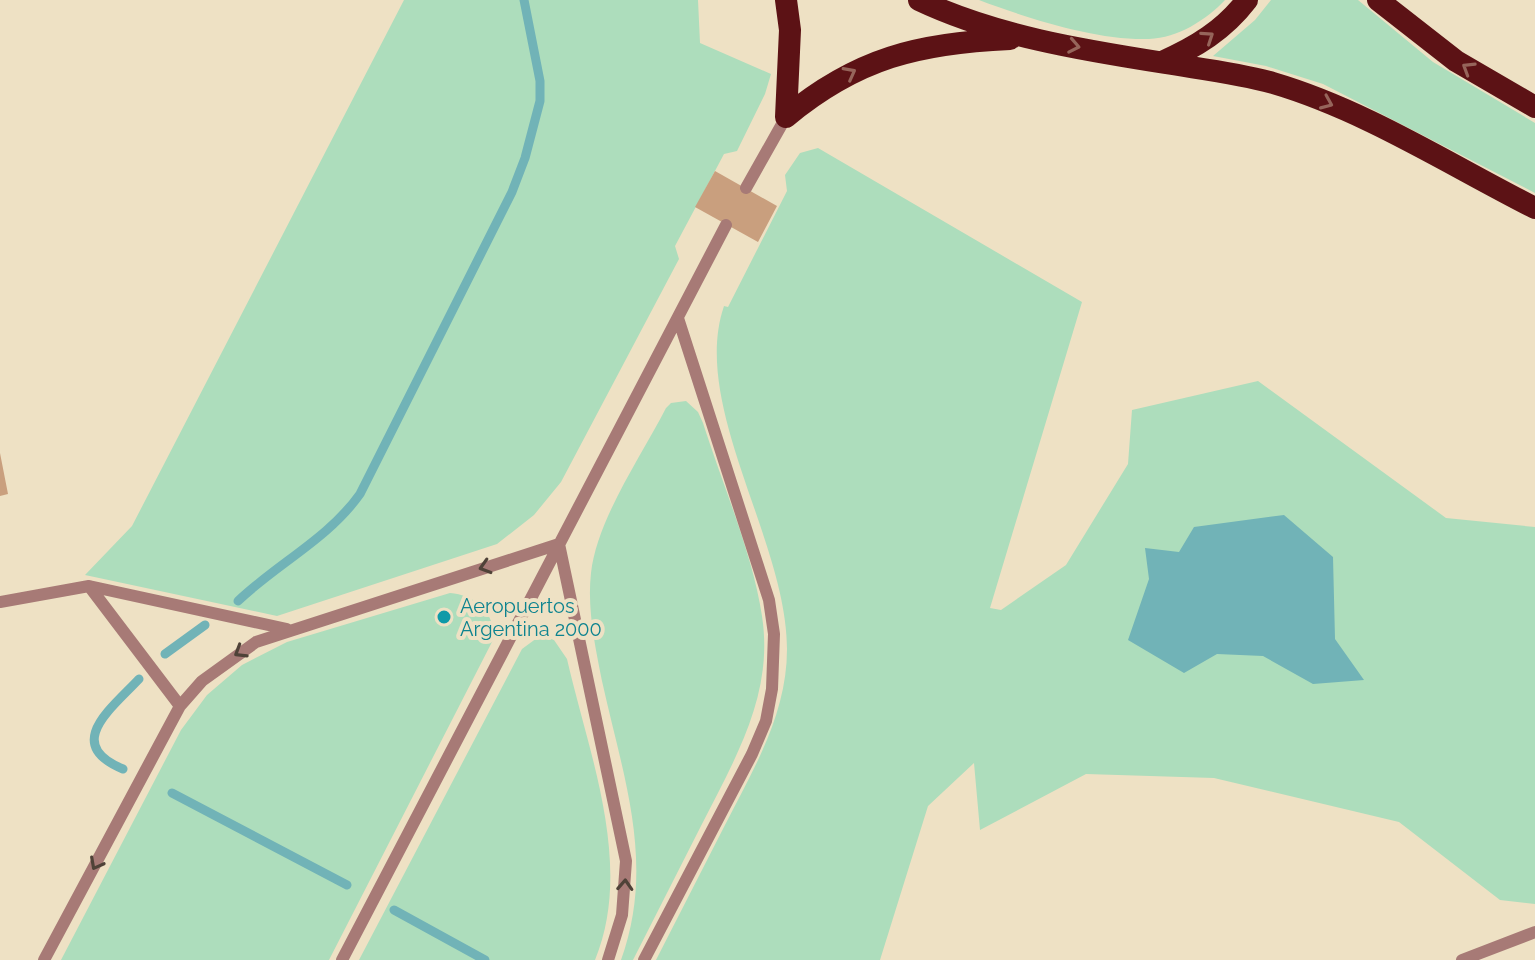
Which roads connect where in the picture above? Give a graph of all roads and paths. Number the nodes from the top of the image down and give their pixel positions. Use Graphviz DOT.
graph roads {
  1 [pos="786,0"];
  2 [pos="919,0"];
  3 [pos="1247,0"];
  4 [pos="1378,0"];
  5 [pos="1034,38"];
  6 [pos="1160,63"];
  7 [pos="1535,107"];
  8 [pos="786,117"];
  9 [pos="746,188"];
  10 [pos="1535,208"];
  11 [pos="726,225"];
  12 [pos="678,318"];
  13 [pos="559,544"];
  14 [pos="89,586"];
  15 [pos="0,602"];
  16 [pos="287,629"];
  17 [pos="180,706"];
  18 [pos="1535,932"];
  19 [pos="44,960"];
  20 [pos="342,960"];
  21 [pos="608,960"];
  22 [pos="644,960"];
  23 [pos="1462,960"];
  1 -- 8 [label="highway"];
  2 -- 5 [label="highway"];
  6 -- 3 [label="highway, one-way"];
  7 -- 4 [label="highway, one-way"];
  5 -- 6 [label="highway, one-way"];
  8 -- 5 [label="highway, one-way"];
  6 -- 10 [label="highway, one-way"];
  8 -- 9 [label="lane"];
  11 -- 12 [label="lane"];
  12 -- 13 [label="lane"];
  12 -- 22 [label="lane"];
  13 -- 16 [label="lane, one-way"];
  13 -- 20 [label="lane"];
  21 -- 13 [label="lane, one-way"];
  14 -- 15 [label="lane"];
  14 -- 16 [label="lane"];
  14 -- 17 [label="lane"];
  16 -- 17 [label="lane, one-way"];
  17 -- 19 [label="lane, one-way"];
  18 -- 23 [label="lane"];
}
